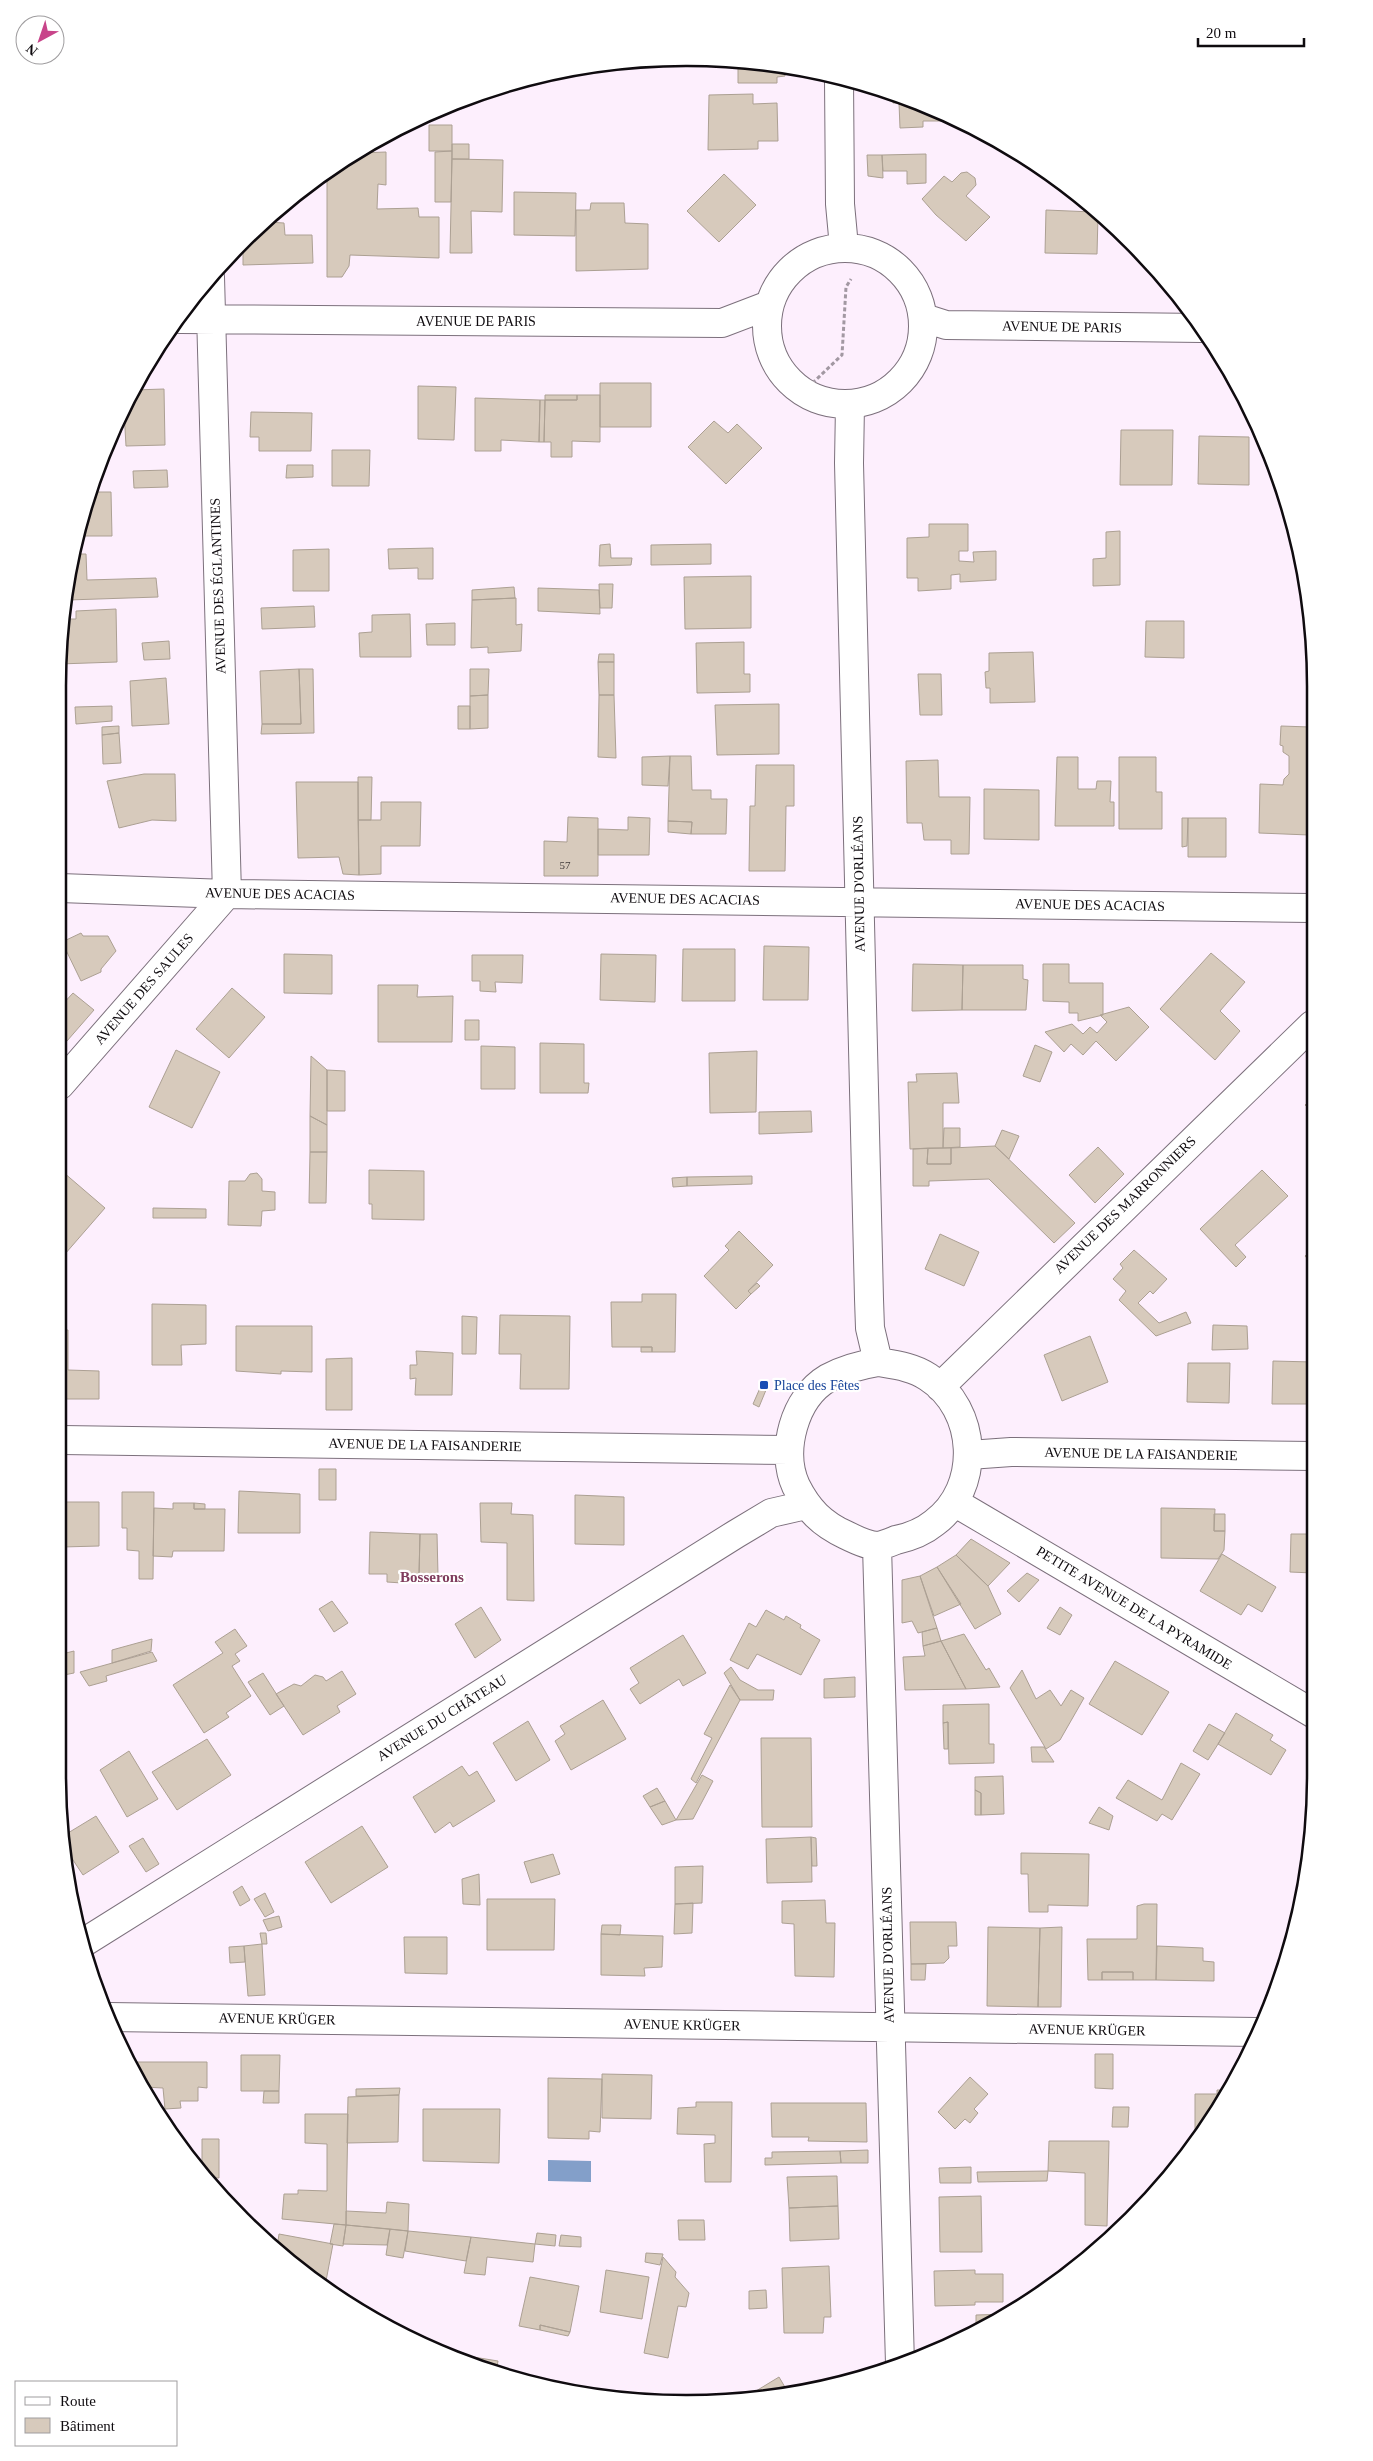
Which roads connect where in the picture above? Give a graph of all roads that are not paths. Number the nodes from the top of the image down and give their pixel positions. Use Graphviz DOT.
graph roads {
  1 [pos="838,85"];
  2 [pos="856,249"];
  3 [pos="210,290"];
  4 [pos="769,305"];
  5 [pos="924,318"];
  6 [pos="187,319"];
  7 [pos="210,319"];
  8 [pos="1192,328"];
  9 [pos="850,405"];
  10 [pos="66,888"];
  11 [pos="227,894"];
  12 [pos="859,902"];
  13 [pos="1307,908"];
  14 [pos="1307,1030"];
  15 [pos="66,1078"];
  16 [pos="878,1362"];
  17 [pos="940,1387"];
  18 [pos="66,1440"];
  19 [pos="789,1450"];
  20 [pos="969,1455"];
  21 [pos="1307,1456"];
  22 [pos="954,1502"];
  23 [pos="806,1505"];
  24 [pos="877,1546"];
  25 [pos="1307,1710"];
  26 [pos="88,1940"];
  27 [pos="115,2017"];
  28 [pos="889,2028"];
  29 [pos="1251,2032"];
  30 [pos="900,2357"];
  1 -- 2 [label="street"];
  2 -- 4 [label="street"];
  2 -- 5 [label="street"];
  3 -- 7 [label="street, AVENUE DES ÉGLANTINES"];
  4 -- 7 [label="street, AVENUE DE PARIS"];
  4 -- 9 [label="street"];
  5 -- 8 [label="street, AVENUE DE PARIS"];
  5 -- 9 [label="street"];
  6 -- 7 [label="street, AVENUE DE PARIS"];
  7 -- 11 [label="street, AVENUE DES ÉGLANTINES"];
  9 -- 12 [label="street, AVENUE D'ORLÉANS"];
  10 -- 11 [label="street, AVENUE DES ACACIAS"];
  11 -- 12 [label="street, AVENUE DES ACACIAS"];
  11 -- 15 [label="street, AVENUE DES SAULES"];
  12 -- 13 [label="street, AVENUE DES ACACIAS"];
  12 -- 16 [label="street, AVENUE D'ORLÉANS"];
  14 -- 17 [label="street, AVENUE DES MARRONNIERS"];
  16 -- 17 [label="street"];
  16 -- 19 [label="street"];
  17 -- 20 [label="street"];
  18 -- 19 [label="street, AVENUE DE LA FAISANDERIE"];
  19 -- 23 [label="street"];
  20 -- 21 [label="street, AVENUE DE LA FAISANDERIE"];
  20 -- 22 [label="street"];
  22 -- 24 [label="street"];
  22 -- 25 [label="street, PETITE AVENUE DE LA PYRAMIDE"];
  23 -- 24 [label="street"];
  23 -- 26 [label="street, AVENUE DU CHÂTEAU"];
  24 -- 28 [label="street, AVENUE D'ORLÉANS"];
  27 -- 28 [label="street, AVENUE KRÜGER"];
  28 -- 29 [label="street, AVENUE KRÜGER"];
  28 -- 30 [label="street, AVENUE D'ORLÉANS"];
}
